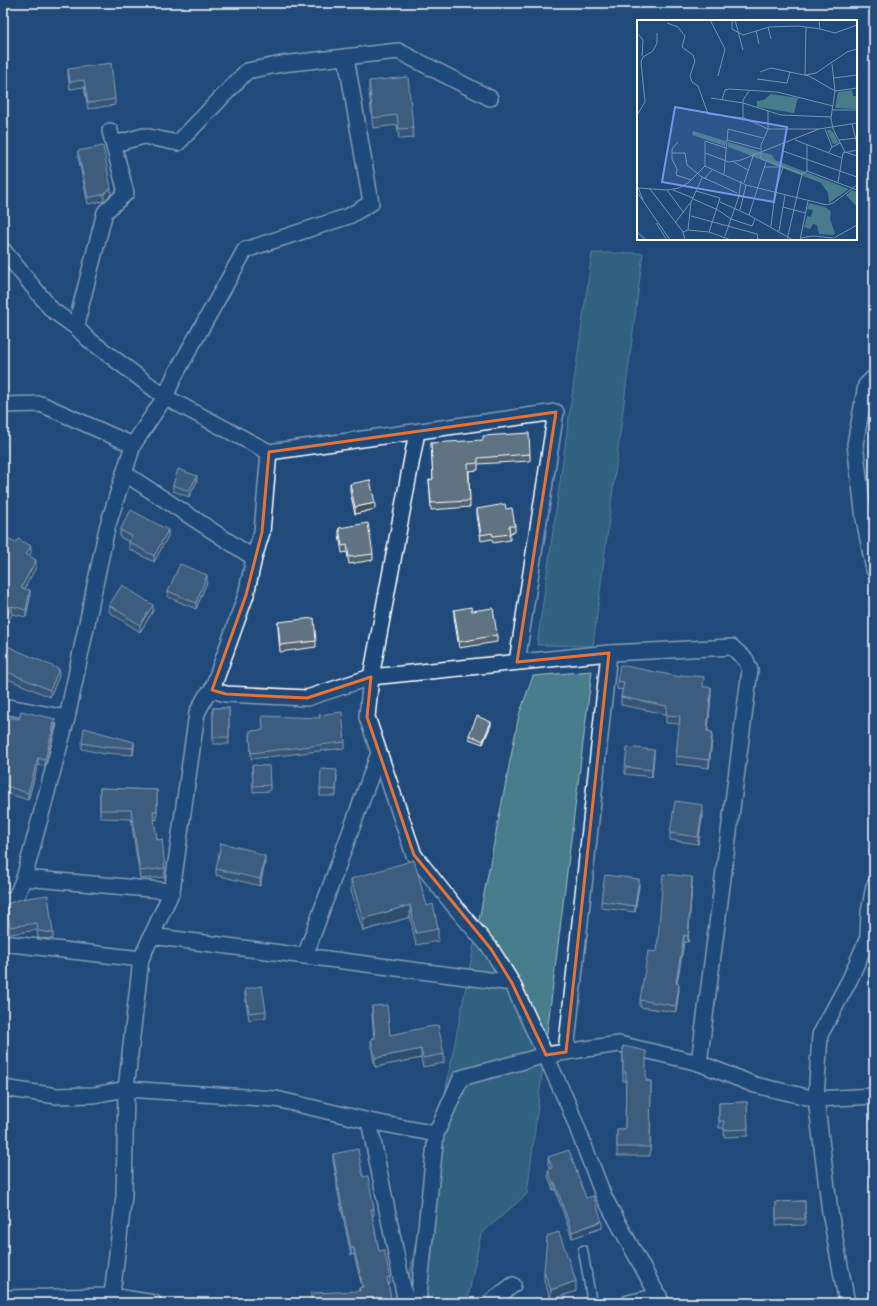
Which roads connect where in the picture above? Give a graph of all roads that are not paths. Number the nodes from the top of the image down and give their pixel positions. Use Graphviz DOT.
graph roads {
  1 [pos="346,57"];
  2 [pos="490,98"];
  3 [pos="3,250"];
  4 [pos="77,328"];
  5 [pos="874,377"];
  6 [pos="165,397"];
  7 [pos="3,405"];
  8 [pos="417,432"];
  9 [pos="133,445"];
  10 [pos="269,452"];
  11 [pos="124,473"];
  12 [pos="254,558"];
  13 [pos="874,570"];
  14 [pos="609,653"];
  15 [pos="517,662"];
  16 [pos="371,677"];
  17 [pos="212,690"];
  18 [pos="3,706"];
  19 [pos="67,718"];
  20 [pos="379,753"];
  21 [pos="24,878"];
  22 [pos="874,886"];
  23 [pos="172,891"];
  24 [pos="3,902"];
  25 [pos="151,936"];
  26 [pos="3,943"];
  27 [pos="305,956"];
  28 [pos="141,959"];
  29 [pos="512,983"];
  30 [pos="566,1052"];
  31 [pos="546,1054"];
  32 [pos="699,1063"];
  33 [pos="3,1088"];
  34 [pos="126,1089"];
  35 [pos="874,1096"];
  36 [pos="816,1099"];
  37 [pos="369,1121"];
  38 [pos="436,1134"];
  39 [pos="583,1250"];
  40 [pos="513,1285"];
  41 [pos="3,1298"];
  42 [pos="660,1299"];
  43 [pos="111,1300"];
  44 [pos="154,1303"];
  45 [pos="406,1303"];
  46 [pos="418,1303"];
  47 [pos="489,1303"];
  48 [pos="592,1303"];
  49 [pos="628,1303"];
  50 [pos="847,1303"];
  1 -- 2 [label="street"];
  1 -- 4 [label="street"];
  1 -- 6 [label="street"];
  3 -- 4 [label="street"];
  4 -- 6 [label="street"];
  5 -- 13 [label="street"];
  6 -- 9 [label="street"];
  6 -- 10 [label="street"];
  7 -- 9 [label="street"];
  8 -- 10 [label="street"];
  8 -- 15 [label="street"];
  8 -- 16 [label="street"];
  9 -- 11 [label="street"];
  10 -- 12 [label="street"];
  11 -- 12 [label="street"];
  11 -- 19 [label="street"];
  12 -- 17 [label="street"];
  14 -- 15 [label="street"];
  14 -- 30 [label="street"];
  14 -- 32 [label="street"];
  15 -- 16 [label="street"];
  16 -- 17 [label="street"];
  16 -- 20 [label="street"];
  17 -- 23 [label="street"];
  18 -- 19 [label="street"];
  19 -- 21 [label="street"];
  20 -- 27 [label="street"];
  20 -- 29 [label="street"];
  21 -- 23 [label="street"];
  21 -- 24 [label="street"];
  22 -- 36 [label="street"];
  23 -- 25 [label="street"];
  25 -- 27 [label="street"];
  25 -- 28 [label="street"];
  26 -- 28 [label="street"];
  27 -- 29 [label="street"];
  28 -- 34 [label="street"];
  29 -- 31 [label="street"];
  30 -- 31 [label="street"];
  30 -- 32 [label="street"];
  31 -- 38 [label="street"];
  31 -- 42 [label="street"];
  32 -- 36 [label="street"];
  33 -- 34 [label="street"];
  34 -- 37 [label="street"];
  34 -- 43 [label="street"];
  35 -- 36 [label="street"];
  36 -- 50 [label="street"];
  37 -- 38 [label="street"];
  37 -- 45 [label="street"];
  38 -- 46 [label="street"];
  39 -- 48 [label="lane"];
  40 -- 47 [label="street"];
  41 -- 43 [label="street"];
  42 -- 49 [label="street"];
  43 -- 44 [label="street"];
}
